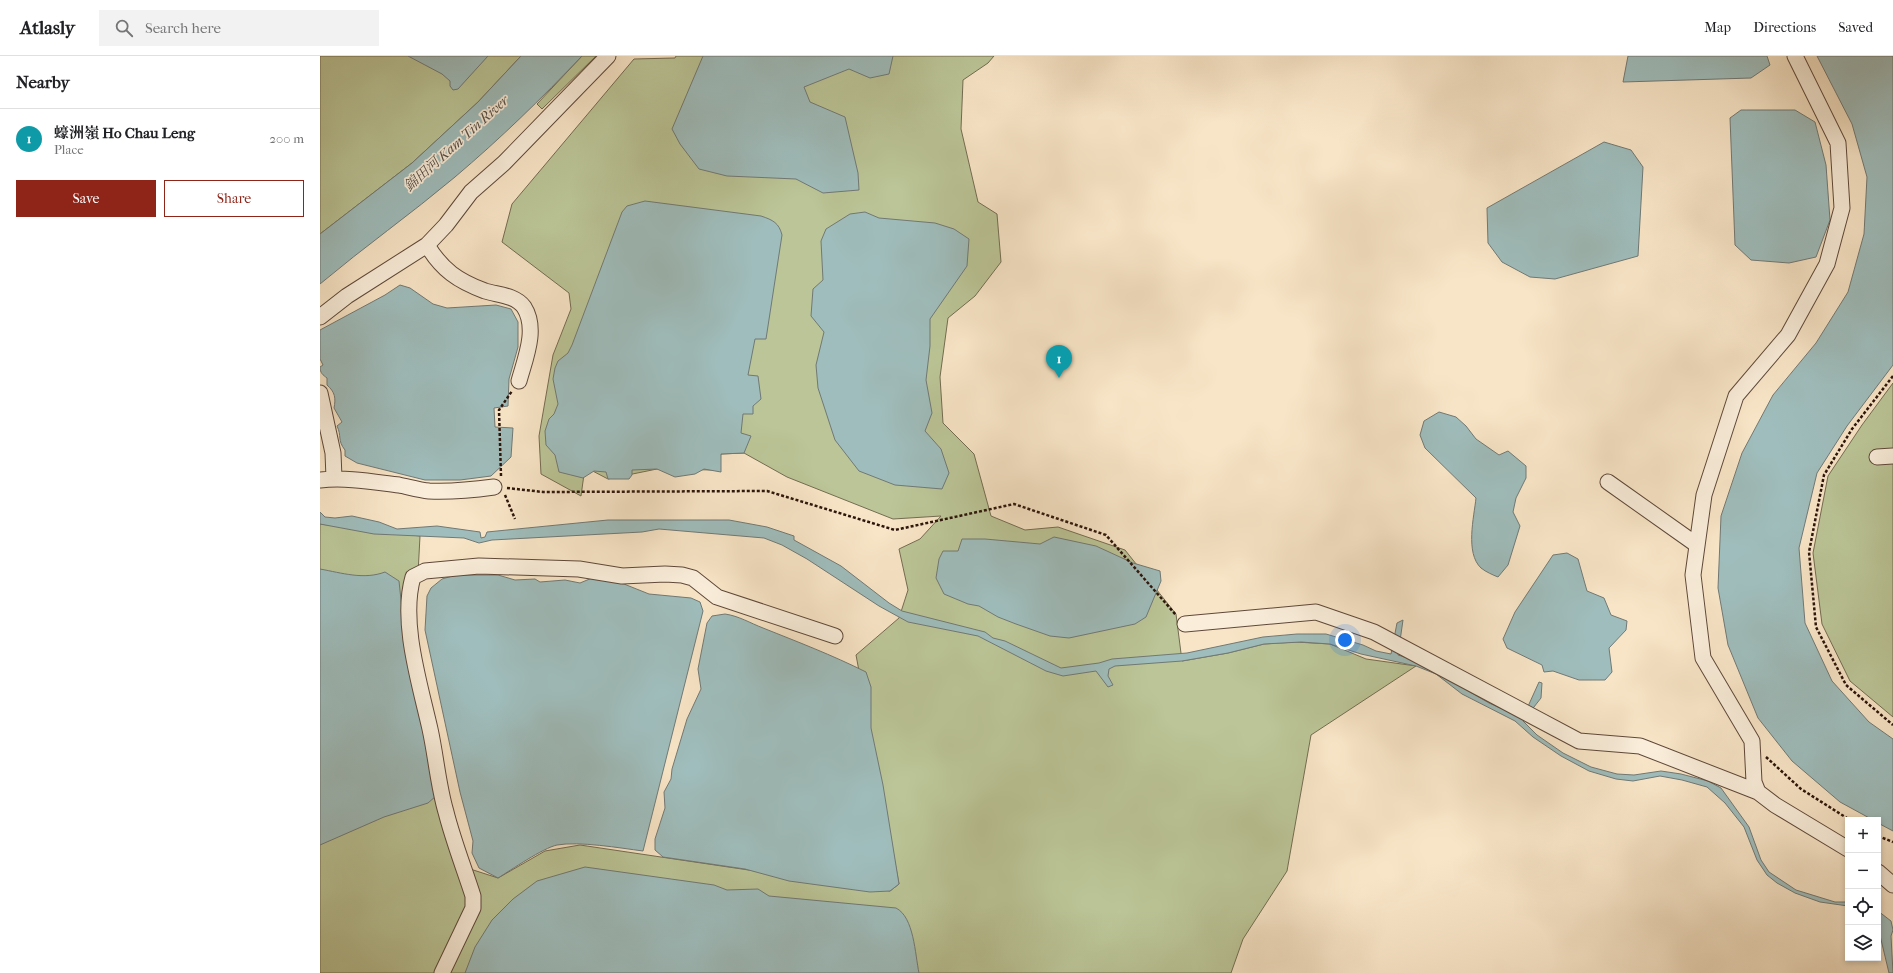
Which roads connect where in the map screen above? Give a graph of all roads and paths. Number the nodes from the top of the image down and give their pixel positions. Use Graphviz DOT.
graph roads {
  1 [pos="608,56"];
  2 [pos="1795,56"];
  3 [pos="427,245"];
  4 [pos="320,317"];
  5 [pos="1893,376"];
  6 [pos="518,381"];
  7 [pos="320,393"];
  8 [pos="1893,456"];
  9 [pos="1877,457"];
  10 [pos="327,479"];
  11 [pos="1608,482"];
  12 [pos="498,487"];
  13 [pos="515,518"];
  14 [pos="1697,545"];
  15 [pos="1185,624"];
  16 [pos="835,636"];
  17 [pos="1893,725"];
  18 [pos="1752,741"];
  19 [pos="1758,792"];
  20 [pos="1845,817"];
  21 [pos="1881,837"];
  22 [pos="1893,842"];
  23 [pos="1845,846"];
  24 [pos="1881,875"];
  25 [pos="1893,885"];
  26 [pos="442,973"];
  1 -- 3 [label="street"];
  2 -- 14 [label="street"];
  3 -- 4 [label="street"];
  3 -- 6 [label="street"];
  5 -- 17 [label="path"];
  6 -- 12 [label="path"];
  7 -- 10 [label="street"];
  8 -- 9 [label="street"];
  10 -- 12 [label="street"];
  11 -- 14 [label="street"];
  12 -- 13 [label="path"];
  12 -- 15 [label="path"];
  14 -- 18 [label="street"];
  15 -- 19 [label="street"];
  16 -- 26 [label="street"];
  18 -- 19 [label="street"];
  18 -- 20 [label="path"];
  19 -- 23 [label="street"];
  21 -- 22 [label="path"];
  24 -- 25 [label="street"];
}
